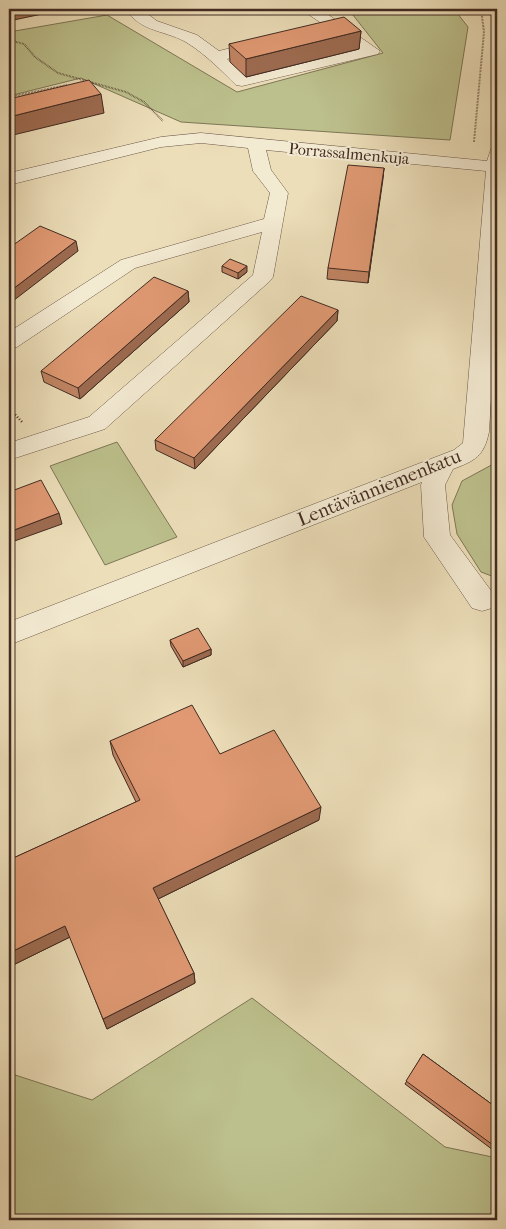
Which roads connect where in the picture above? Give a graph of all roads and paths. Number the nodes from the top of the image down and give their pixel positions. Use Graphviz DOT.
graph roads {
  1 [pos="133,9"];
  2 [pos="310,9"];
  3 [pos="481,9"];
  4 [pos="336,26"];
  5 [pos="317,31"];
  6 [pos="9,40"];
  7 [pos="280,40"];
  8 [pos="216,56"];
  9 [pos="98,83"];
  10 [pos="79,84"];
  11 [pos="70,85"];
  12 [pos="9,97"];
  13 [pos="144,102"];
  14 [pos="256,145"];
  15 [pos="497,160"];
  16 [pos="472,164"];
  17 [pos="9,179"];
  18 [pos="274,222"];
  19 [pos="491,341"];
  20 [pos="9,342"];
  21 [pos="487,431"];
  22 [pos="9,452"];
  23 [pos="444,463"];
  24 [pos="482,600"];
  25 [pos="9,634"];
  1 -- 8 [label="street"];
  2 -- 4 [label="street"];
  3 -- 16 [label="path"];
  4 -- 5 [label="street"];
  4 -- 8 [label="street"];
  6 -- 9 [label="path"];
  7 -- 8 [label="street"];
  9 -- 10 [label="path"];
  9 -- 13 [label="path"];
  11 -- 12 [label="path"];
  14 -- 16 [label="street, Porrassalmenkuja"];
  14 -- 17 [label="street, Porrassalmenkuja"];
  14 -- 18 [label="street"];
  15 -- 16 [label="street, Porrassalmenkuja"];
  15 -- 19 [label="street, Lentävänniemenkatu"];
  18 -- 20 [label="street"];
  18 -- 22 [label="street"];
  19 -- 21 [label="street, Lentävänniemenkatu"];
  21 -- 23 [label="street, Lentävänniemenkatu"];
  23 -- 24 [label="street"];
  23 -- 25 [label="street, Lentävänniemenkatu"];
}
